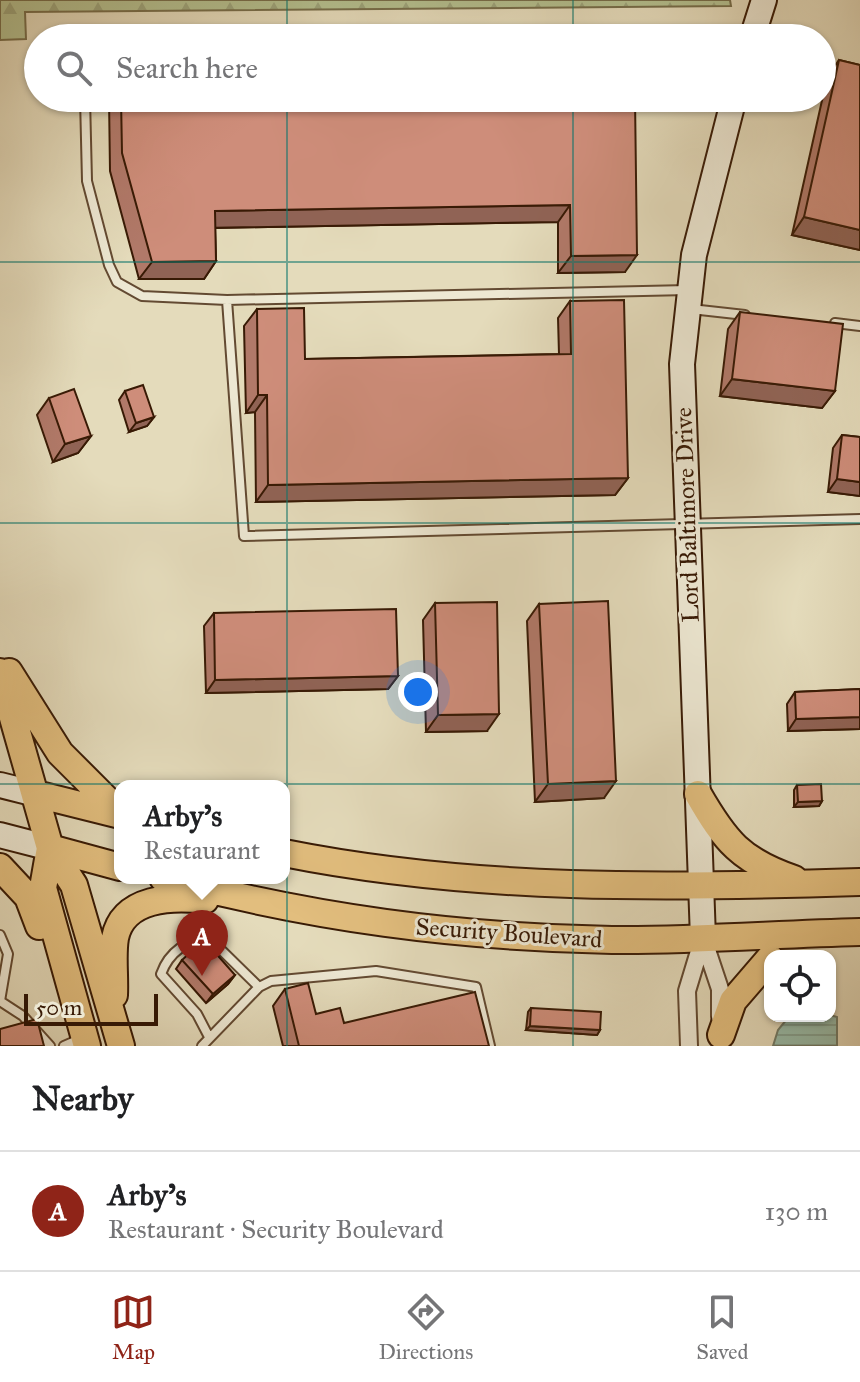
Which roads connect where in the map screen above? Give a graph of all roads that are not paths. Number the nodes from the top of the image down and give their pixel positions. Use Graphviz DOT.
graph roads {
  1 [pos="764,0"];
  2 [pos="756,24"];
  3 [pos="85,112"];
  4 [pos="730,112"];
  5 [pos="688,299"];
  6 [pos="227,300"];
  7 [pos="755,316"];
  8 [pos="830,323"];
  9 [pos="860,326"];
  10 [pos="860,519"];
  11 [pos="687,525"];
  12 [pos="0,658"];
  13 [pos="0,672"];
  14 [pos="0,785"];
  15 [pos="36,794"];
  16 [pos="698,794"];
  17 [pos="114,808"];
  18 [pos="114,813"];
  19 [pos="0,835"];
  20 [pos="50,848"];
  21 [pos="290,854"];
  22 [pos="114,865"];
  23 [pos="0,867"];
  24 [pos="860,882"];
  25 [pos="188,884"];
  26 [pos="809,884"];
  27 [pos="702,887"];
  28 [pos="314,914"];
  29 [pos="860,932"];
  30 [pos="821,933"];
  31 [pos="0,935"];
  32 [pos="703,938"];
  33 [pos="786,950"];
  34 [pos="764,965"];
  35 [pos="259,987"];
  36 [pos="0,1001"];
  37 [pos="117,1034"];
  38 [pos="209,1037"];
  39 [pos="721,1040"];
  40 [pos="78,1043"];
  41 [pos="50,1046"];
  42 [pos="202,1046"];
  43 [pos="490,1046"];
  44 [pos="689,1046"];
  1 -- 2 [label="main road"];
  3 -- 6 [label="lane"];
  4 -- 5 [label="main road, Lord Baltimore Drive"];
  5 -- 6 [label="lane"];
  5 -- 7 [label="lane"];
  5 -- 11 [label="main road, Lord Baltimore Drive"];
  6 -- 11 [label="lane"];
  8 -- 9 [label="lane"];
  10 -- 11 [label="lane"];
  11 -- 16 [label="main road, Lord Baltimore Drive"];
  12 -- 17 [label="main road"];
  13 -- 15 [label="main road"];
  14 -- 15 [label="main road"];
  15 -- 18 [label="main road"];
  15 -- 20 [label="main road"];
  16 -- 26 [label="main road"];
  16 -- 27 [label="main road, Lord Baltimore Drive"];
  19 -- 20 [label="main road"];
  20 -- 22 [label="main road"];
  20 -- 37 [label="main road"];
  20 -- 40 [label="main road"];
  21 -- 27 [label="main road"];
  23 -- 40 [label="main road"];
  24 -- 26 [label="main road"];
  25 -- 28 [label="main road, Security Boulevard"];
  26 -- 27 [label="main road"];
  27 -- 32 [label="main road, Lord Baltimore Drive"];
  28 -- 32 [label="main road, Security Boulevard"];
  28 -- 37 [label="main road"];
  29 -- 30 [label="main road, Security Boulevard"];
  30 -- 32 [label="main road, Security Boulevard"];
  30 -- 33 [label="main road"];
  31 -- 36 [label="lane"];
  32 -- 39 [label="street, Lord Baltimore Drive"];
  32 -- 44 [label="street, Lord Baltimore Drive"];
  34 -- 39 [label="main road"];
  35 -- 38 [label="lane"];
  35 -- 38 [label="lane"];
  35 -- 43 [label="lane"];
  36 -- 41 [label="lane"];
  38 -- 42 [label="lane"];
}
